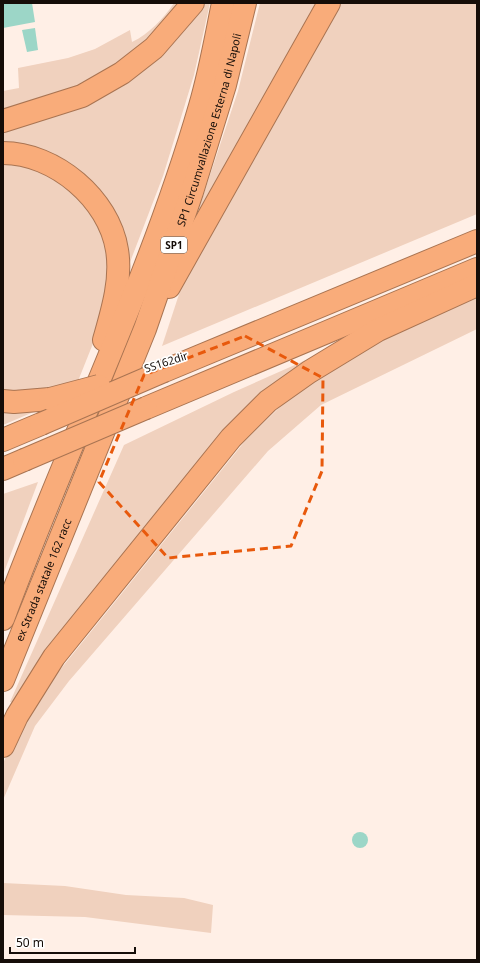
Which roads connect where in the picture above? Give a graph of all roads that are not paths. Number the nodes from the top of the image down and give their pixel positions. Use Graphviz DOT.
graph roads {
  1 [pos="193,3"];
  2 [pos="223,3"];
  3 [pos="245,3"];
  4 [pos="329,3"];
  5 [pos="3,121"];
  6 [pos="3,154"];
  7 [pos="477,241"];
  8 [pos="477,268"];
  9 [pos="477,285"];
  10 [pos="145,329"];
  11 [pos="166,365"];
  12 [pos="3,401"];
  13 [pos="3,440"];
  14 [pos="3,469"];
  15 [pos="59,472"];
  16 [pos="83,480"];
  17 [pos="3,620"];
  18 [pos="3,680"];
  19 [pos="3,746"];
  1 -- 5 [label="highway"];
  2 -- 15 [label="highway, SP1 Circumvallazione Esterna di Napoli / SP1"];
  3 -- 10 [label="highway, SP1 Circumvallazione Esterna di Napoli / SP1"];
  4 -- 10 [label="highway"];
  6 -- 15 [label="highway"];
  7 -- 11 [label="highway, SS162dir"];
  8 -- 14 [label="highway, bridge"];
  9 -- 19 [label="highway"];
  10 -- 16 [label="highway, SP1 Circumvallazione Esterna di Napoli / SP1"];
  11 -- 12 [label="highway, SS162dir, bridge"];
  11 -- 13 [label="highway, bridge"];
  15 -- 17 [label="highway, ex Strada statale 162 racc"];
  16 -- 18 [label="highway, ex Strada statale 162 racc"];
}
